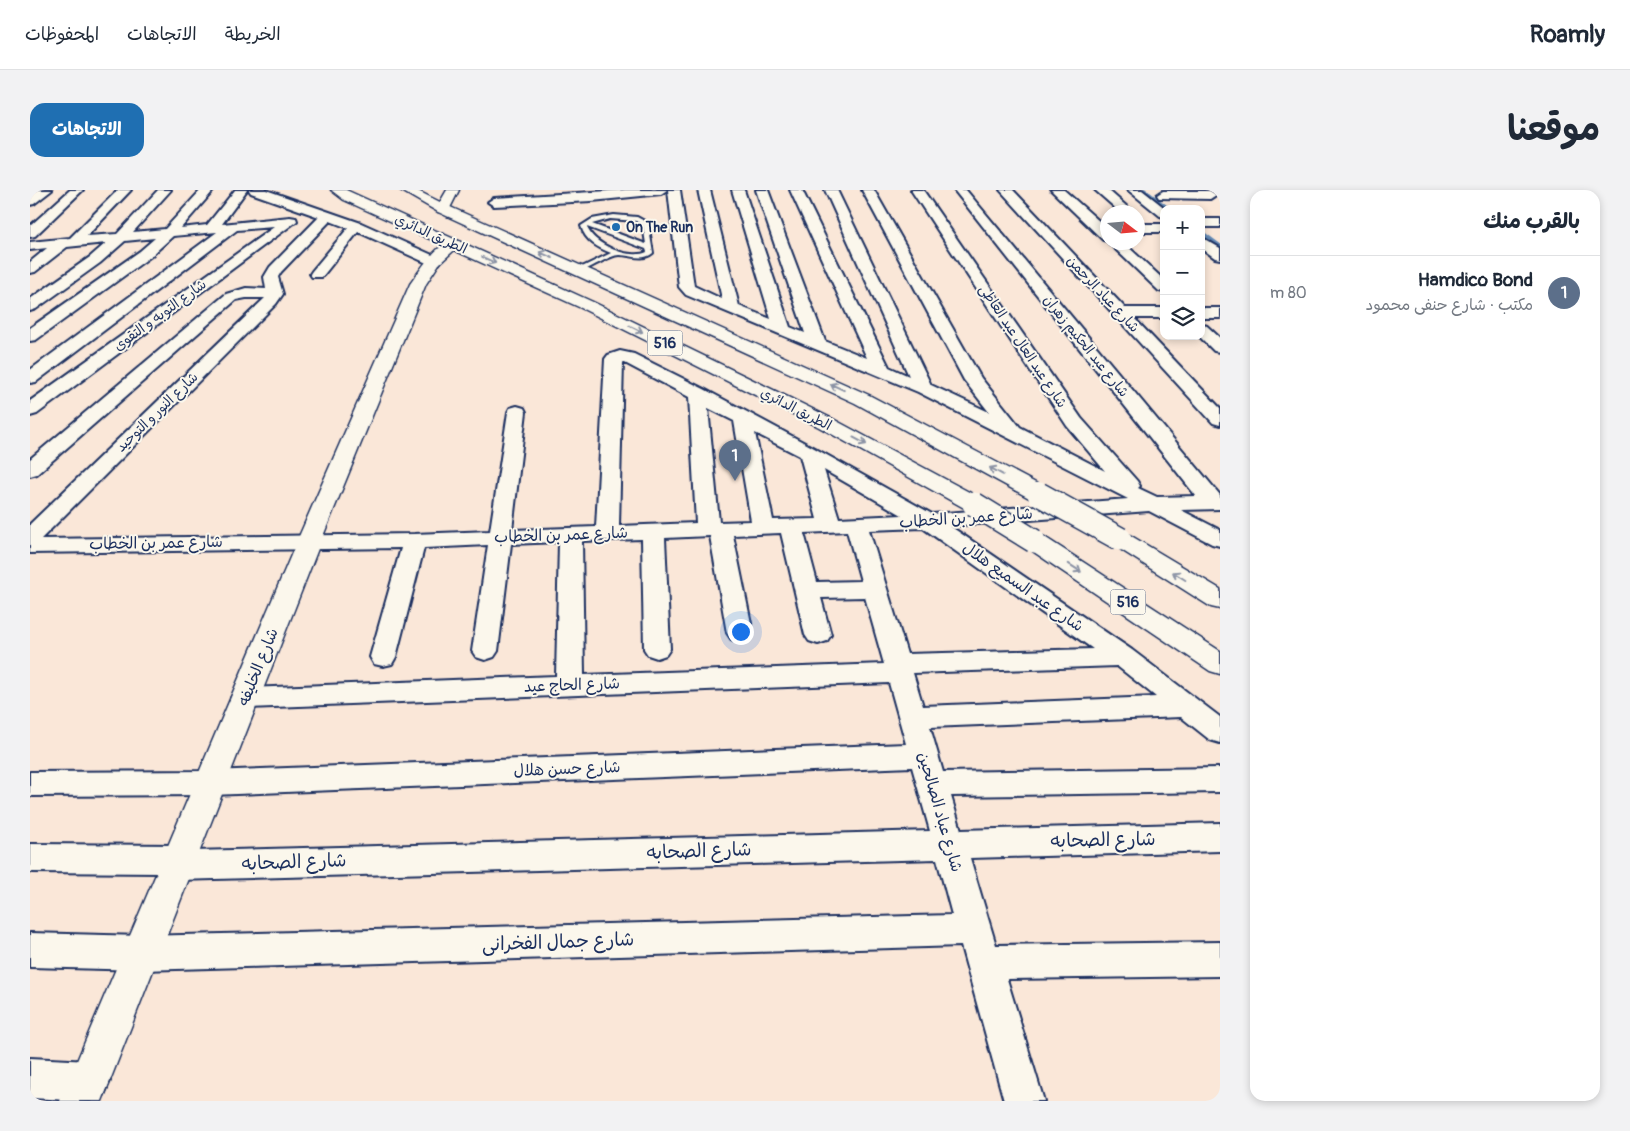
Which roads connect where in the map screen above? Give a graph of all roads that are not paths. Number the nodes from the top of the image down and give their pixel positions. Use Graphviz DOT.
graph roads {
  1 [pos="46,190"];
  2 [pos="77,190"];
  3 [pos="125,190"];
  4 [pos="166,190"];
  5 [pos="208,190"];
  6 [pos="241,190"];
  7 [pos="255,190"];
  8 [pos="406,190"];
  9 [pos="453,190"];
  10 [pos="661,190"];
  11 [pos="674,190"];
  12 [pos="704,190"];
  13 [pos="738,190"];
  14 [pos="762,190"];
  15 [pos="796,190"];
  16 [pos="831,190"];
  17 [pos="868,190"];
  18 [pos="917,190"];
  19 [pos="960,190"];
  20 [pos="1006,190"];
  21 [pos="1056,190"];
  22 [pos="1101,190"];
  23 [pos="1134,190"];
  24 [pos="1160,192"];
  25 [pos="337,193"];
  26 [pos="610,193"];
  27 [pos="592,194"];
  28 [pos="1210,195"];
  29 [pos="392,196"];
  30 [pos="30,201"];
  31 [pos="494,202"];
  32 [pos="1119,205"];
  33 [pos="1177,205"];
  34 [pos="443,209"];
  35 [pos="1160,210"];
  36 [pos="328,218"];
  37 [pos="290,221"];
  38 [pos="1205,223"];
  39 [pos="1220,223"];
  40 [pos="587,224"];
  41 [pos="1205,225"];
  42 [pos="234,226"];
  43 [pos="356,226"];
  44 [pos="212,228"];
  45 [pos="1145,228"];
  46 [pos="1160,228"];
  47 [pos="1100,230"];
  48 [pos="170,232"];
  49 [pos="30,233"];
  50 [pos="1220,236"];
  51 [pos="121,237"];
  52 [pos="69,242"];
  53 [pos="1205,244"];
  54 [pos="30,246"];
  55 [pos="650,248"];
  56 [pos="1123,250"];
  57 [pos="444,252"];
  58 [pos="618,252"];
  59 [pos="1220,255"];
  60 [pos="30,269"];
  61 [pos="580,270"];
  62 [pos="317,274"];
  63 [pos="1160,284"];
  64 [pos="274,289"];
  65 [pos="30,306"];
  66 [pos="732,308"];
  67 [pos="1120,313"];
  68 [pos="1160,313"];
  69 [pos="1205,313"];
  70 [pos="1220,313"];
  71 [pos="782,328"];
  72 [pos="1205,333"];
  73 [pos="30,336"];
  74 [pos="818,342"];
  75 [pos="1220,347"];
  76 [pos="880,369"];
  77 [pos="30,378"];
  78 [pos="924,388"];
  79 [pos="698,393"];
  80 [pos="30,410"];
  81 [pos="517,412"];
  82 [pos="743,418"];
  83 [pos="1220,419"];
  84 [pos="1014,432"];
  85 [pos="809,453"];
  86 [pos="30,470"];
  87 [pos="1146,500"];
  88 [pos="1216,502"];
  89 [pos="928,521"];
  90 [pos="843,524"];
  91 [pos="791,526"];
  92 [pos="763,527"];
  93 [pos="714,529"];
  94 [pos="653,532"];
  95 [pos="607,533"];
  96 [pos="571,535"];
  97 [pos="30,537"];
  98 [pos="500,538"];
  99 [pos="1220,539"];
  100 [pos="310,541"];
  101 [pos="414,541"];
  102 [pos="30,546"];
  103 [pos="875,589"];
  104 [pos="807,590"];
  105 [pos="1220,601"];
  106 [pos="740,633"];
  107 [pos="818,635"];
  108 [pos="657,649"];
  109 [pos="485,651"];
  110 [pos="383,657"];
  111 [pos="1123,657"];
  112 [pos="1220,664"];
  113 [pos="898,669"];
  114 [pos="570,685"];
  115 [pos="246,698"];
  116 [pos="1187,706"];
  117 [pos="913,717"];
  118 [pos="1220,732"];
  119 [pos="924,755"];
  120 [pos="1220,780"];
  121 [pos="211,783"];
  122 [pos="30,784"];
  123 [pos="932,784"];
  124 [pos="1220,837"];
  125 [pos="950,844"];
  126 [pos="30,858"];
  127 [pos="178,862"];
  128 [pos="979,946"];
  129 [pos="30,950"];
  130 [pos="142,953"];
  131 [pos="1220,960"];
  132 [pos="30,1078"];
  133 [pos="85,1091"];
  134 [pos="1024,1101"];
  1 -- 30 [label="street"];
  2 -- 49 [label="street"];
  3 -- 52 [label="street"];
  4 -- 51 [label="street"];
  5 -- 48 [label="street"];
  6 -- 44 [label="street"];
  7 -- 36 [label="street"];
  8 -- 34 [label="main road, الطريق الدائري / 516"];
  9 -- 34 [label="main road"];
  10 -- 26 [label="street"];
  11 -- 66 [label="street"];
  12 -- 66 [label="street"];
  13 -- 71 [label="street"];
  14 -- 74 [label="street"];
  15 -- 76 [label="street"];
  16 -- 78 [label="street"];
  17 -- 84 [label="street"];
  18 -- 87 [label="street, شارع عبد العال عبد العاطى"];
  19 -- 88 [label="street, شارع عبد الحكيم زهران"];
  20 -- 67 [label="street, شارع عباد الرحمن"];
  21 -- 47 [label="street"];
  22 -- 32 [label="street"];
  23 -- 35 [label="street"];
  24 -- 28 [label="street"];
  24 -- 33 [label="street"];
  25 -- 57 [label="main road, الطريق الدائري / 516"];
  26 -- 27 [label="street"];
  27 -- 31 [label="street"];
  29 -- 34 [label="main road, الطريق الدائري / 516"];
  61 -- 34 [label="main road, الطريق الدائري / 516, one-way"];
  36 -- 37 [label="street"];
  36 -- 43 [label="street"];
  36 -- 64 [label="street, شارع النور و التوحيد"];
  37 -- 42 [label="street"];
  37 -- 80 [label="street, شارع التوبه و التقوى"];
  38 -- 39 [label="street"];
  40 -- 55 [label="lane"];
  40 -- 55 [label="lane"];
  40 -- 58 [label="lane"];
  41 -- 50 [label="street"];
  42 -- 44 [label="street"];
  42 -- 77 [label="street"];
  43 -- 57 [label="street"];
  43 -- 62 [label="street"];
  44 -- 48 [label="street"];
  45 -- 46 [label="street"];
  48 -- 51 [label="street"];
  48 -- 73 [label="street"];
  51 -- 52 [label="street"];
  51 -- 65 [label="street"];
  52 -- 54 [label="street"];
  52 -- 60 [label="street"];
  53 -- 59 [label="street"];
  55 -- 58 [label="lane"];
  56 -- 63 [label="street"];
  57 -- 100 [label="main road, شارع الخليفه"];
  57 -- 112 [label="main road, الطريق الدائري / 516, one-way, bridge"];
  58 -- 61 [label="lane"];
  105 -- 61 [label="main road, الطريق الدائري / 516, one-way, bridge"];
  64 -- 86 [label="street"];
  64 -- 97 [label="street, شارع النور و التوحيد"];
  66 -- 71 [label="street"];
  67 -- 68 [label="street"];
  67 -- 83 [label="street, شارع عباد الرحمن"];
  69 -- 70 [label="street"];
  71 -- 74 [label="street"];
  72 -- 75 [label="street"];
  74 -- 76 [label="street"];
  76 -- 78 [label="street"];
  78 -- 84 [label="street"];
  79 -- 82 [label="street, شارع عبد السميع هلال"];
  79 -- 93 [label="street"];
  79 -- 95 [label="street, شارع عبد السميع هلال"];
  81 -- 98 [label="street"];
  82 -- 85 [label="street, شارع عبد السميع هلال"];
  82 -- 92 [label="street"];
  84 -- 87 [label="street"];
  85 -- 89 [label="street, شارع عبد السميع هلال"];
  85 -- 90 [label="street"];
  87 -- 88 [label="street, شارع عمر بن الخطاب"];
  87 -- 89 [label="street, شارع عمر بن الخطاب"];
  87 -- 99 [label="street"];
  89 -- 90 [label="street, شارع عمر بن الخطاب"];
  89 -- 111 [label="street, شارع عبد السميع هلال"];
  90 -- 91 [label="street, شارع عمر بن الخطاب"];
  90 -- 103 [label="street, شارع عباد الصالحين"];
  91 -- 92 [label="street, شارع عمر بن الخطاب"];
  91 -- 104 [label="street"];
  92 -- 93 [label="street, شارع عمر بن الخطاب"];
  93 -- 94 [label="street, شارع عمر بن الخطاب"];
  93 -- 106 [label="street"];
  94 -- 95 [label="street, شارع عمر بن الخطاب"];
  94 -- 108 [label="street"];
  95 -- 96 [label="street, شارع عمر بن الخطاب"];
  96 -- 98 [label="street, شارع عمر بن الخطاب"];
  96 -- 114 [label="street"];
  98 -- 101 [label="street, شارع عمر بن الخطاب"];
  98 -- 109 [label="street"];
  100 -- 101 [label="street, شارع عمر بن الخطاب"];
  100 -- 102 [label="street, شارع عمر بن الخطاب"];
  100 -- 115 [label="main road, شارع الخليفه"];
  101 -- 110 [label="street"];
  103 -- 104 [label="street"];
  103 -- 113 [label="street, شارع عباد الصالحين"];
  104 -- 107 [label="street"];
  111 -- 113 [label="street, شارع الحاج عيد"];
  111 -- 116 [label="street, شارع عبد السميع هلال"];
  113 -- 114 [label="street, شارع الحاج عيد"];
  113 -- 117 [label="street, شارع عباد الصالحين"];
  114 -- 115 [label="street, شارع الحاج عيد"];
  115 -- 121 [label="main road, شارع الخليفه"];
  116 -- 117 [label="street"];
  116 -- 118 [label="street, شارع عبد السميع هلال"];
  117 -- 119 [label="street, شارع عباد الصالحين"];
  119 -- 121 [label="street, شارع حسن هلال"];
  119 -- 123 [label="street, شارع عباد الصالحين"];
  120 -- 123 [label="street"];
  121 -- 122 [label="street, شارع حسن هلال"];
  121 -- 127 [label="main road, شارع الخليفه"];
  123 -- 125 [label="street, شارع عباد الصالحين"];
  124 -- 125 [label="street, شارع الصحابه"];
  125 -- 127 [label="street, شارع الصحابه"];
  125 -- 128 [label="street, شارع عباد الصالحين"];
  126 -- 127 [label="street, شارع الصحابه"];
  127 -- 130 [label="main road, شارع الخليفه"];
  128 -- 130 [label="street, شارع جمال الفخرانى"];
  128 -- 131 [label="street, شارع جمال الفخرانى"];
  128 -- 134 [label="street, شارع عباد الصالحين"];
  129 -- 130 [label="street, شارع جمال الفخرانى"];
  130 -- 133 [label="main road, شارع الخليفه"];
  132 -- 133 [label="street"];
}
